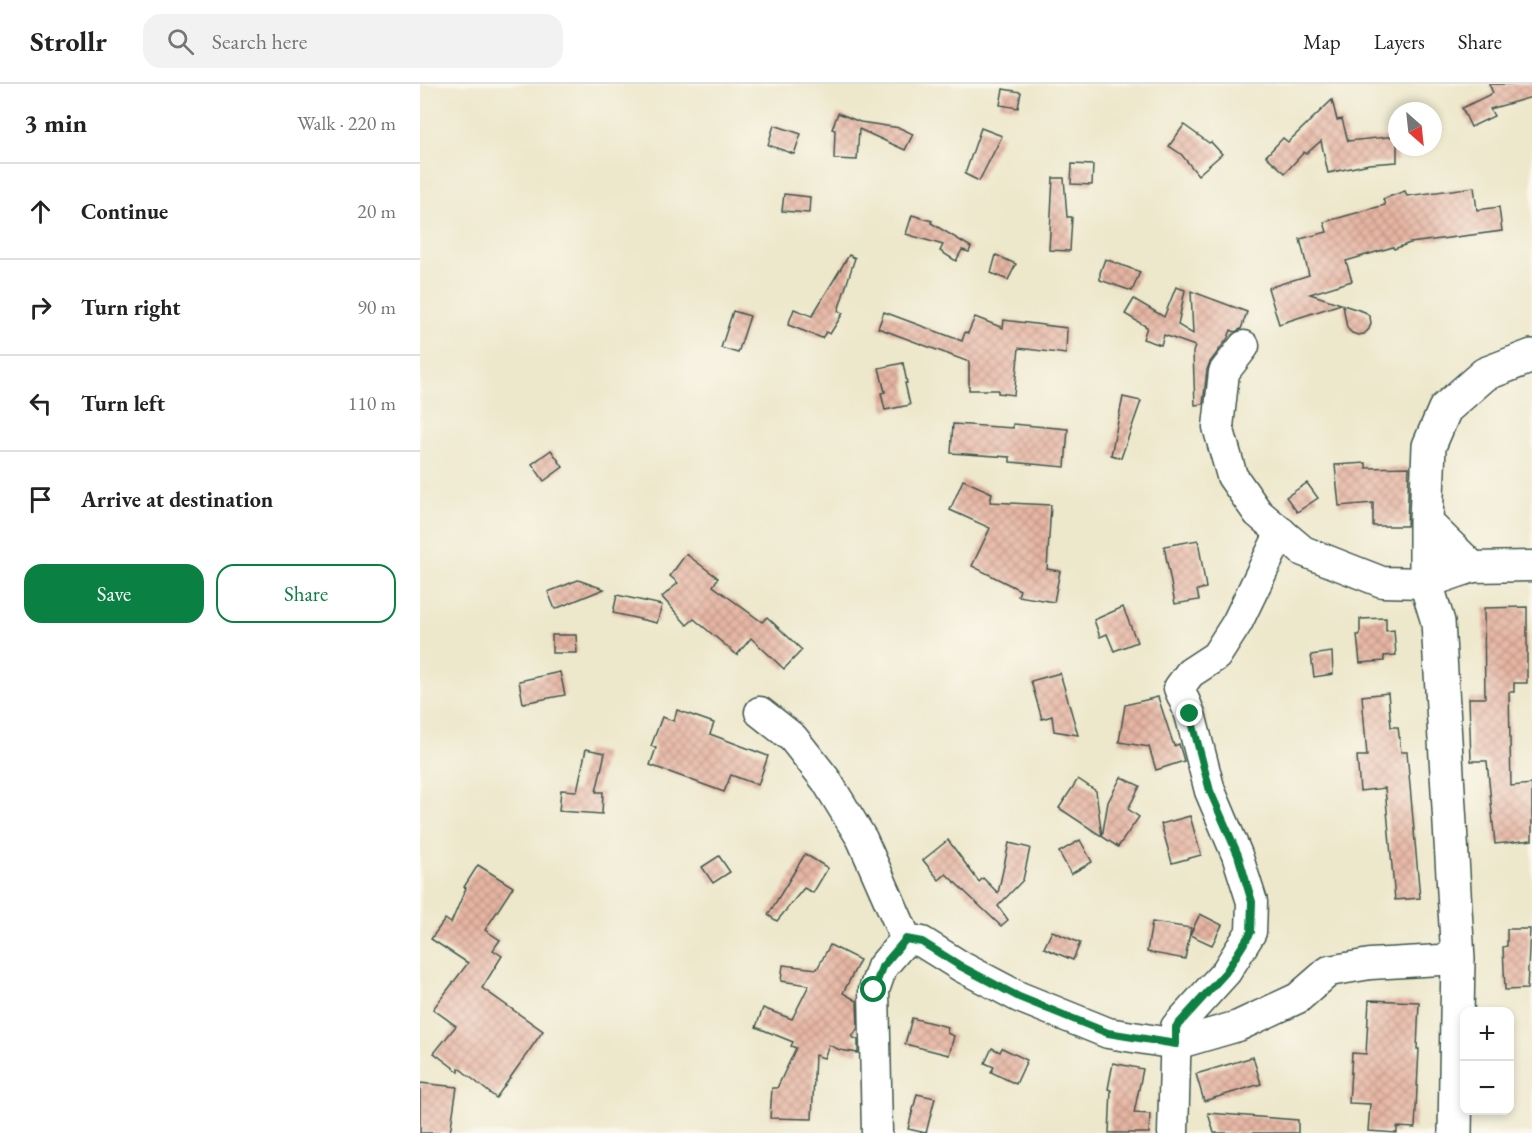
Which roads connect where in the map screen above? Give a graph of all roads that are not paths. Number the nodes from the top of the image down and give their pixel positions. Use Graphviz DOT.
graph roads {
  1 [pos="1244,346"];
  2 [pos="1532,356"];
  3 [pos="1425,521"];
  4 [pos="1281,532"];
  5 [pos="1532,566"];
  6 [pos="1473,567"];
  7 [pos="1426,572"];
  8 [pos="760,712"];
  9 [pos="906,939"];
  10 [pos="1458,959"];
  11 [pos="1176,1044"];
  12 [pos="877,1133"];
  13 [pos="1173,1133"];
  14 [pos="1455,1133"];
  1 -- 4 [label="street"];
  2 -- 3 [label="main road"];
  3 -- 6 [label="street"];
  3 -- 7 [label="main road"];
  4 -- 7 [label="street"];
  4 -- 11 [label="street"];
  5 -- 6 [label="street"];
  6 -- 7 [label="street"];
  7 -- 10 [label="main road"];
  8 -- 9 [label="street"];
  9 -- 11 [label="street"];
  9 -- 12 [label="street"];
  10 -- 11 [label="street"];
  10 -- 14 [label="main road"];
  11 -- 13 [label="street"];
}
